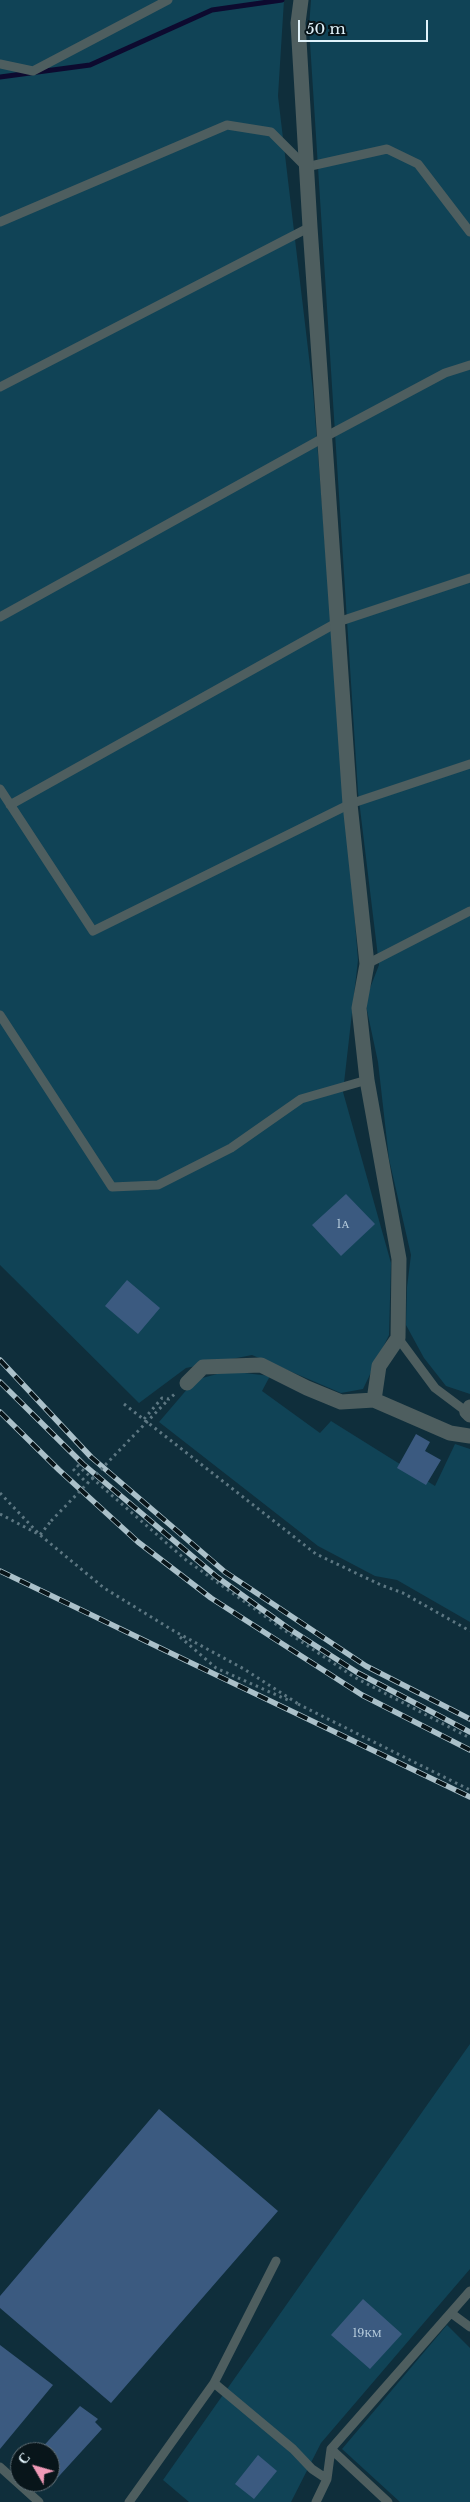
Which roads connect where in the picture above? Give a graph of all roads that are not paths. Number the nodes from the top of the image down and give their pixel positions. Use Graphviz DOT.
graph roads {
  1 [pos="168,0"];
  2 [pos="301,0"];
  3 [pos="0,64"];
  4 [pos="306,167"];
  5 [pos="0,222"];
  6 [pos="310,228"];
  7 [pos="470,232"];
  8 [pos="470,365"];
  9 [pos="0,387"];
  10 [pos="325,437"];
  11 [pos="470,578"];
  12 [pos="0,617"];
  13 [pos="338,622"];
  14 [pos="470,764"];
  15 [pos="0,789"];
  16 [pos="350,804"];
  17 [pos="10,805"];
  18 [pos="470,911"];
  19 [pos="367,964"];
  20 [pos="0,1015"];
  21 [pos="367,1080"];
  22 [pos="398,1338"];
  23 [pos="186,1383"];
  24 [pos="374,1400"];
  25 [pos="469,1411"];
  26 [pos="470,1436"];
  27 [pos="276,2261"];
  28 [pos="470,2290"];
  29 [pos="451,2313"];
  30 [pos="470,2327"];
  31 [pos="214,2383"];
  32 [pos="332,2449"];
  33 [pos="0,2467"];
  34 [pos="327,2479"];
  35 [pos="40,2502"];
  36 [pos="128,2502"];
  37 [pos="316,2502"];
  38 [pos="388,2502"];
  1 -- 3 [label="lane"];
  2 -- 4 [label="street"];
  4 -- 5 [label="lane"];
  4 -- 6 [label="street"];
  4 -- 7 [label="lane"];
  6 -- 9 [label="lane"];
  6 -- 10 [label="street"];
  8 -- 10 [label="lane"];
  10 -- 12 [label="lane"];
  10 -- 13 [label="street"];
  11 -- 13 [label="lane"];
  13 -- 16 [label="street"];
  13 -- 17 [label="lane"];
  14 -- 16 [label="lane"];
  15 -- 17 [label="lane"];
  16 -- 17 [label="lane"];
  16 -- 19 [label="street"];
  18 -- 19 [label="lane"];
  19 -- 21 [label="street"];
  20 -- 21 [label="lane"];
  21 -- 22 [label="street"];
  22 -- 24 [label="street"];
  22 -- 25 [label="lane"];
  23 -- 24 [label="street"];
  24 -- 26 [label="street"];
  27 -- 31 [label="lane"];
  28 -- 29 [label="lane"];
  29 -- 30 [label="lane"];
  29 -- 32 [label="lane"];
  31 -- 34 [label="lane"];
  31 -- 36 [label="lane"];
  32 -- 34 [label="lane"];
  32 -- 38 [label="lane"];
  33 -- 35 [label="lane"];
  34 -- 37 [label="lane"];
}
